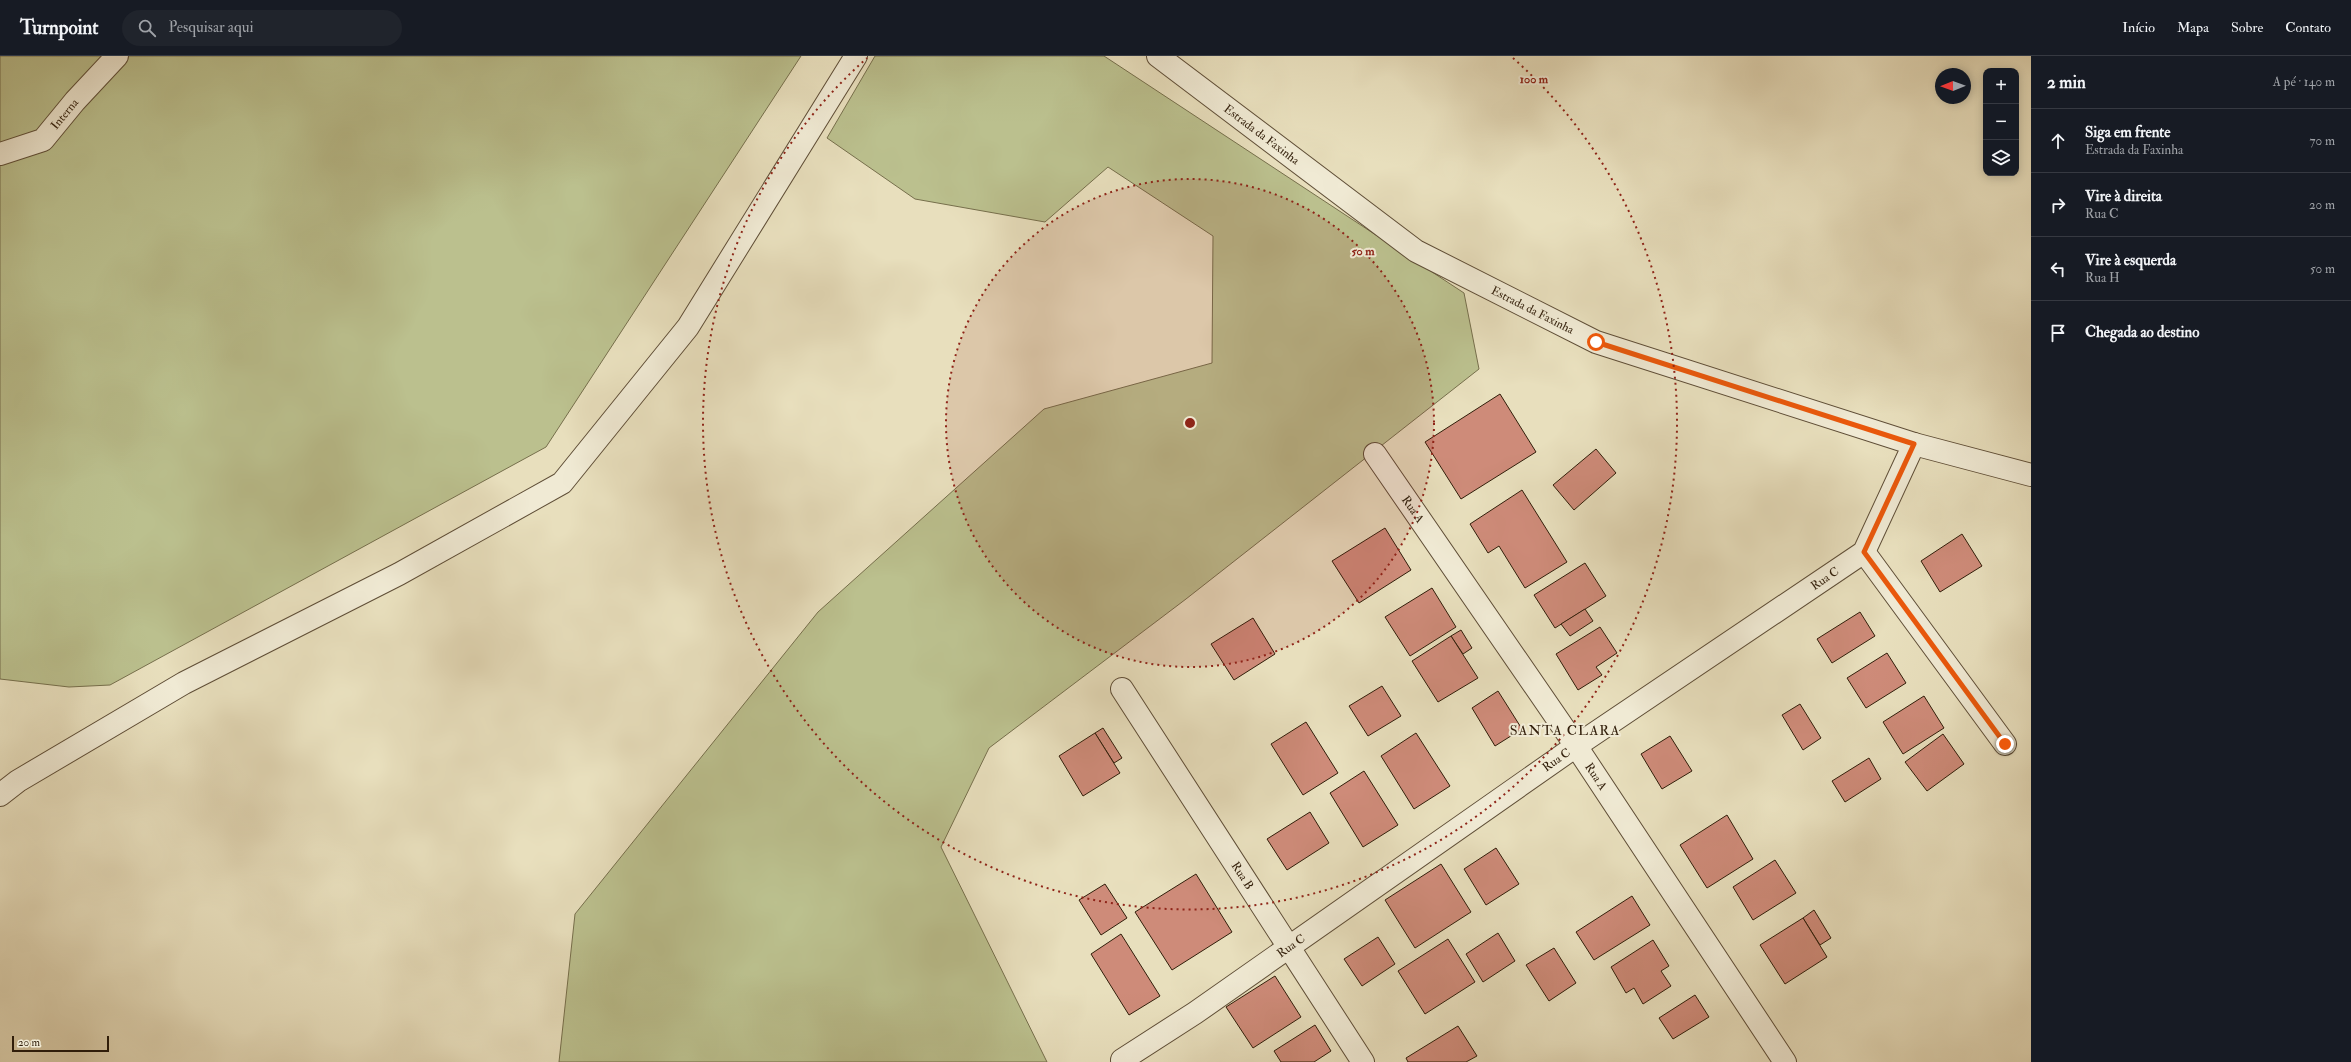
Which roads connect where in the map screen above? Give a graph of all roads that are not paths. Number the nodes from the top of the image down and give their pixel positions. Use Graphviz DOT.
graph roads {
  1 [pos="117,56"];
  2 [pos="856,56"];
  3 [pos="1158,56"];
  4 [pos="0,154"];
  5 [pos="1914,444"];
  6 [pos="1376,454"];
  7 [pos="2031,475"];
  8 [pos="1864,552"];
  9 [pos="1122,689"];
  10 [pos="2005,744"];
  11 [pos="1576,746"];
  12 [pos="0,795"];
  13 [pos="1289,946"];
  14 [pos="1122,1060"];
  15 [pos="1363,1062"];
  16 [pos="1785,1062"];
  1 -- 4 [label="street, Interna"];
  2 -- 12 [label="street"];
  3 -- 5 [label="street, Estrada da Faxinha"];
  5 -- 7 [label="street, Estrada da Faxinha"];
  5 -- 8 [label="street"];
  6 -- 11 [label="street, Rua A"];
  8 -- 10 [label="street"];
  8 -- 11 [label="street, Rua C"];
  9 -- 13 [label="street, Rua B"];
  11 -- 13 [label="street, Rua C"];
  11 -- 16 [label="street, Rua A"];
  13 -- 14 [label="street, Rua C"];
  13 -- 15 [label="street, Rua B"];
}
